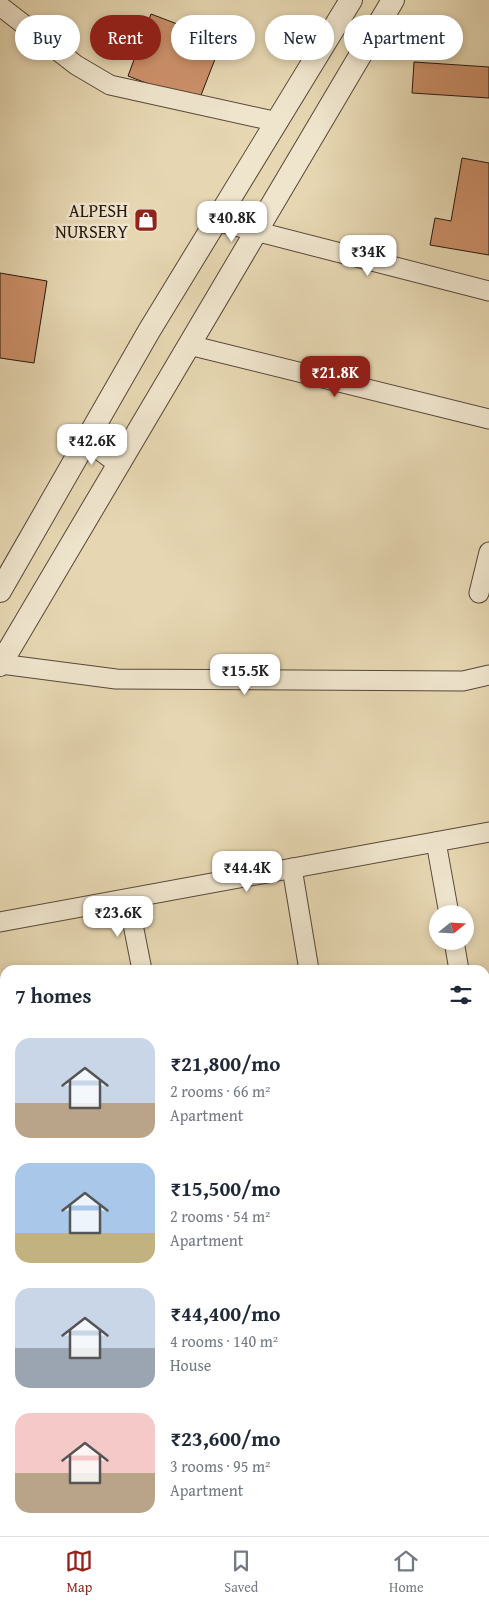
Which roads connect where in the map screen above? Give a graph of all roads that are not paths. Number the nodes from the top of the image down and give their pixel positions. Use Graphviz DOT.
graph roads {
  1 [pos="351,0"];
  2 [pos="393,0"];
  3 [pos="0,6"];
  4 [pos="278,122"];
  5 [pos="216,221"];
  6 [pos="256,231"];
  7 [pos="489,291"];
  8 [pos="188,345"];
  9 [pos="489,420"];
  10 [pos="87,438"];
  11 [pos="119,463"];
  12 [pos="489,552"];
  13 [pos="0,591"];
  14 [pos="479,593"];
  15 [pos="0,664"];
  16 [pos="489,675"];
  17 [pos="489,832"];
  18 [pos="436,842"];
  19 [pos="292,868"];
  20 [pos="128,899"];
  21 [pos="447,905"];
  22 [pos="0,922"];
  23 [pos="456,950"];
  24 [pos="141,965"];
  25 [pos="308,965"];
  26 [pos="458,965"];
  1 -- 4 [label="street"];
  2 -- 6 [label="street"];
  3 -- 4 [label="street"];
  4 -- 5 [label="street"];
  5 -- 6 [label="street"];
  5 -- 10 [label="street"];
  6 -- 7 [label="street"];
  6 -- 8 [label="street"];
  8 -- 9 [label="street"];
  8 -- 11 [label="street"];
  10 -- 11 [label="street"];
  10 -- 13 [label="street"];
  11 -- 15 [label="street"];
  12 -- 14 [label="street"];
  15 -- 16 [label="street"];
  17 -- 18 [label="street"];
  18 -- 19 [label="street"];
  18 -- 21 [label="street"];
  19 -- 20 [label="street"];
  19 -- 25 [label="street"];
  20 -- 22 [label="street"];
  20 -- 24 [label="street"];
  23 -- 26 [label="street"];
}
